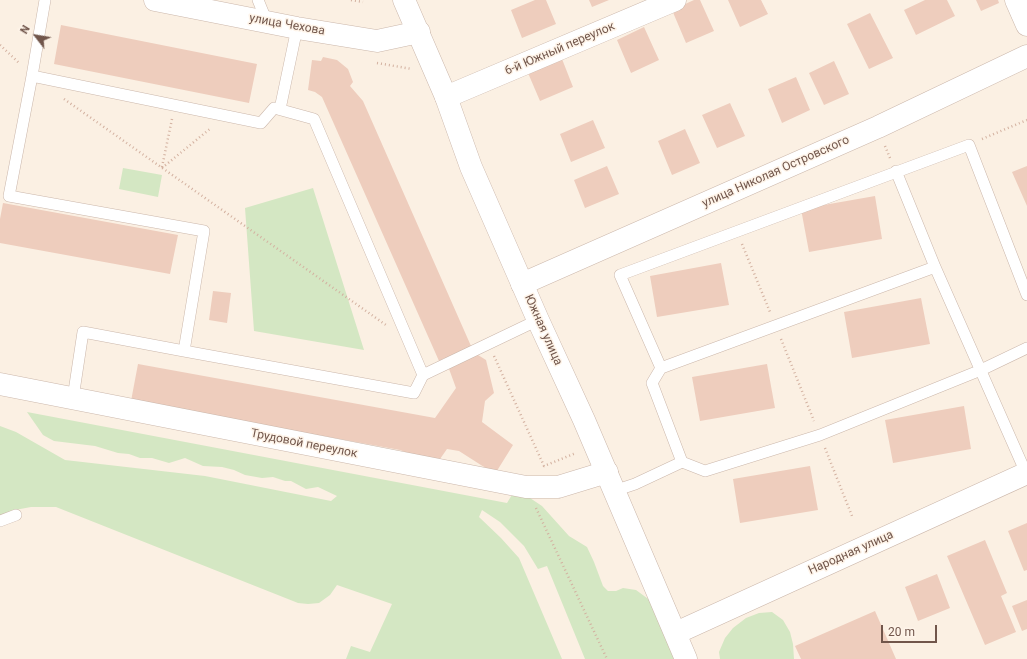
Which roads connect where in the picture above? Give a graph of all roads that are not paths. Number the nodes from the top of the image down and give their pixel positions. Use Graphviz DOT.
graph roads {
  1 [pos="45,0"];
  2 [pos="155,0"];
  3 [pos="258,0"];
  4 [pos="404,0"];
  5 [pos="675,0"];
  6 [pos="1016,0"];
  7 [pos="267,22"];
  8 [pos="1027,25"];
  9 [pos="297,28"];
  10 [pos="419,32"];
  11 [pos="1027,56"];
  12 [pos="32,76"];
  13 [pos="446,97"];
  14 [pos="280,109"];
  15 [pos="896,171"];
  16 [pos="935,266"];
  17 [pos="522,284"];
  18 [pos="1027,295"];
  19 [pos="538,320"];
  20 [pos="1027,348"];
  21 [pos="184,350"];
  22 [pos="661,368"];
  23 [pos="981,370"];
  24 [pos="424,376"];
  25 [pos="0,384"];
  26 [pos="73,398"];
  27 [pos="682,462"];
  28 [pos="1026,473"];
  29 [pos="610,481"];
  30 [pos="16,515"];
  31 [pos="0,521"];
  32 [pos="676,633"];
  33 [pos="686,659"];
  1 -- 12 [label="lane"];
  2 -- 7 [label="street, улица Чехова"];
  3 -- 7 [label="lane"];
  4 -- 10 [label="street, Южная улица"];
  5 -- 13 [label="street, 6-й Южный переулок"];
  6 -- 8 [label="street"];
  7 -- 9 [label="street, улица Чехова"];
  9 -- 10 [label="street, улица Чехова"];
  9 -- 14 [label="lane"];
  10 -- 13 [label="street, Южная улица"];
  11 -- 17 [label="street, улица Николая Островского"];
  12 -- 14 [label="lane"];
  12 -- 21 [label="lane"];
  13 -- 17 [label="street, Южная улица"];
  14 -- 24 [label="lane"];
  15 -- 16 [label="lane"];
  15 -- 18 [label="lane"];
  15 -- 22 [label="lane"];
  16 -- 22 [label="lane"];
  16 -- 23 [label="lane"];
  17 -- 19 [label="street, Южная улица"];
  19 -- 24 [label="lane"];
  19 -- 29 [label="street, Южная улица"];
  20 -- 23 [label="lane"];
  21 -- 24 [label="lane"];
  21 -- 26 [label="lane"];
  22 -- 27 [label="lane"];
  23 -- 27 [label="lane"];
  23 -- 28 [label="lane"];
  25 -- 26 [label="street, Трудовой переулок"];
  26 -- 29 [label="street, Трудовой переулок"];
  27 -- 29 [label="lane"];
  28 -- 32 [label="street, Народная улица"];
  29 -- 32 [label="street, Южная улица"];
  30 -- 31 [label="lane"];
  32 -- 33 [label="street, Южная улица"];
}
